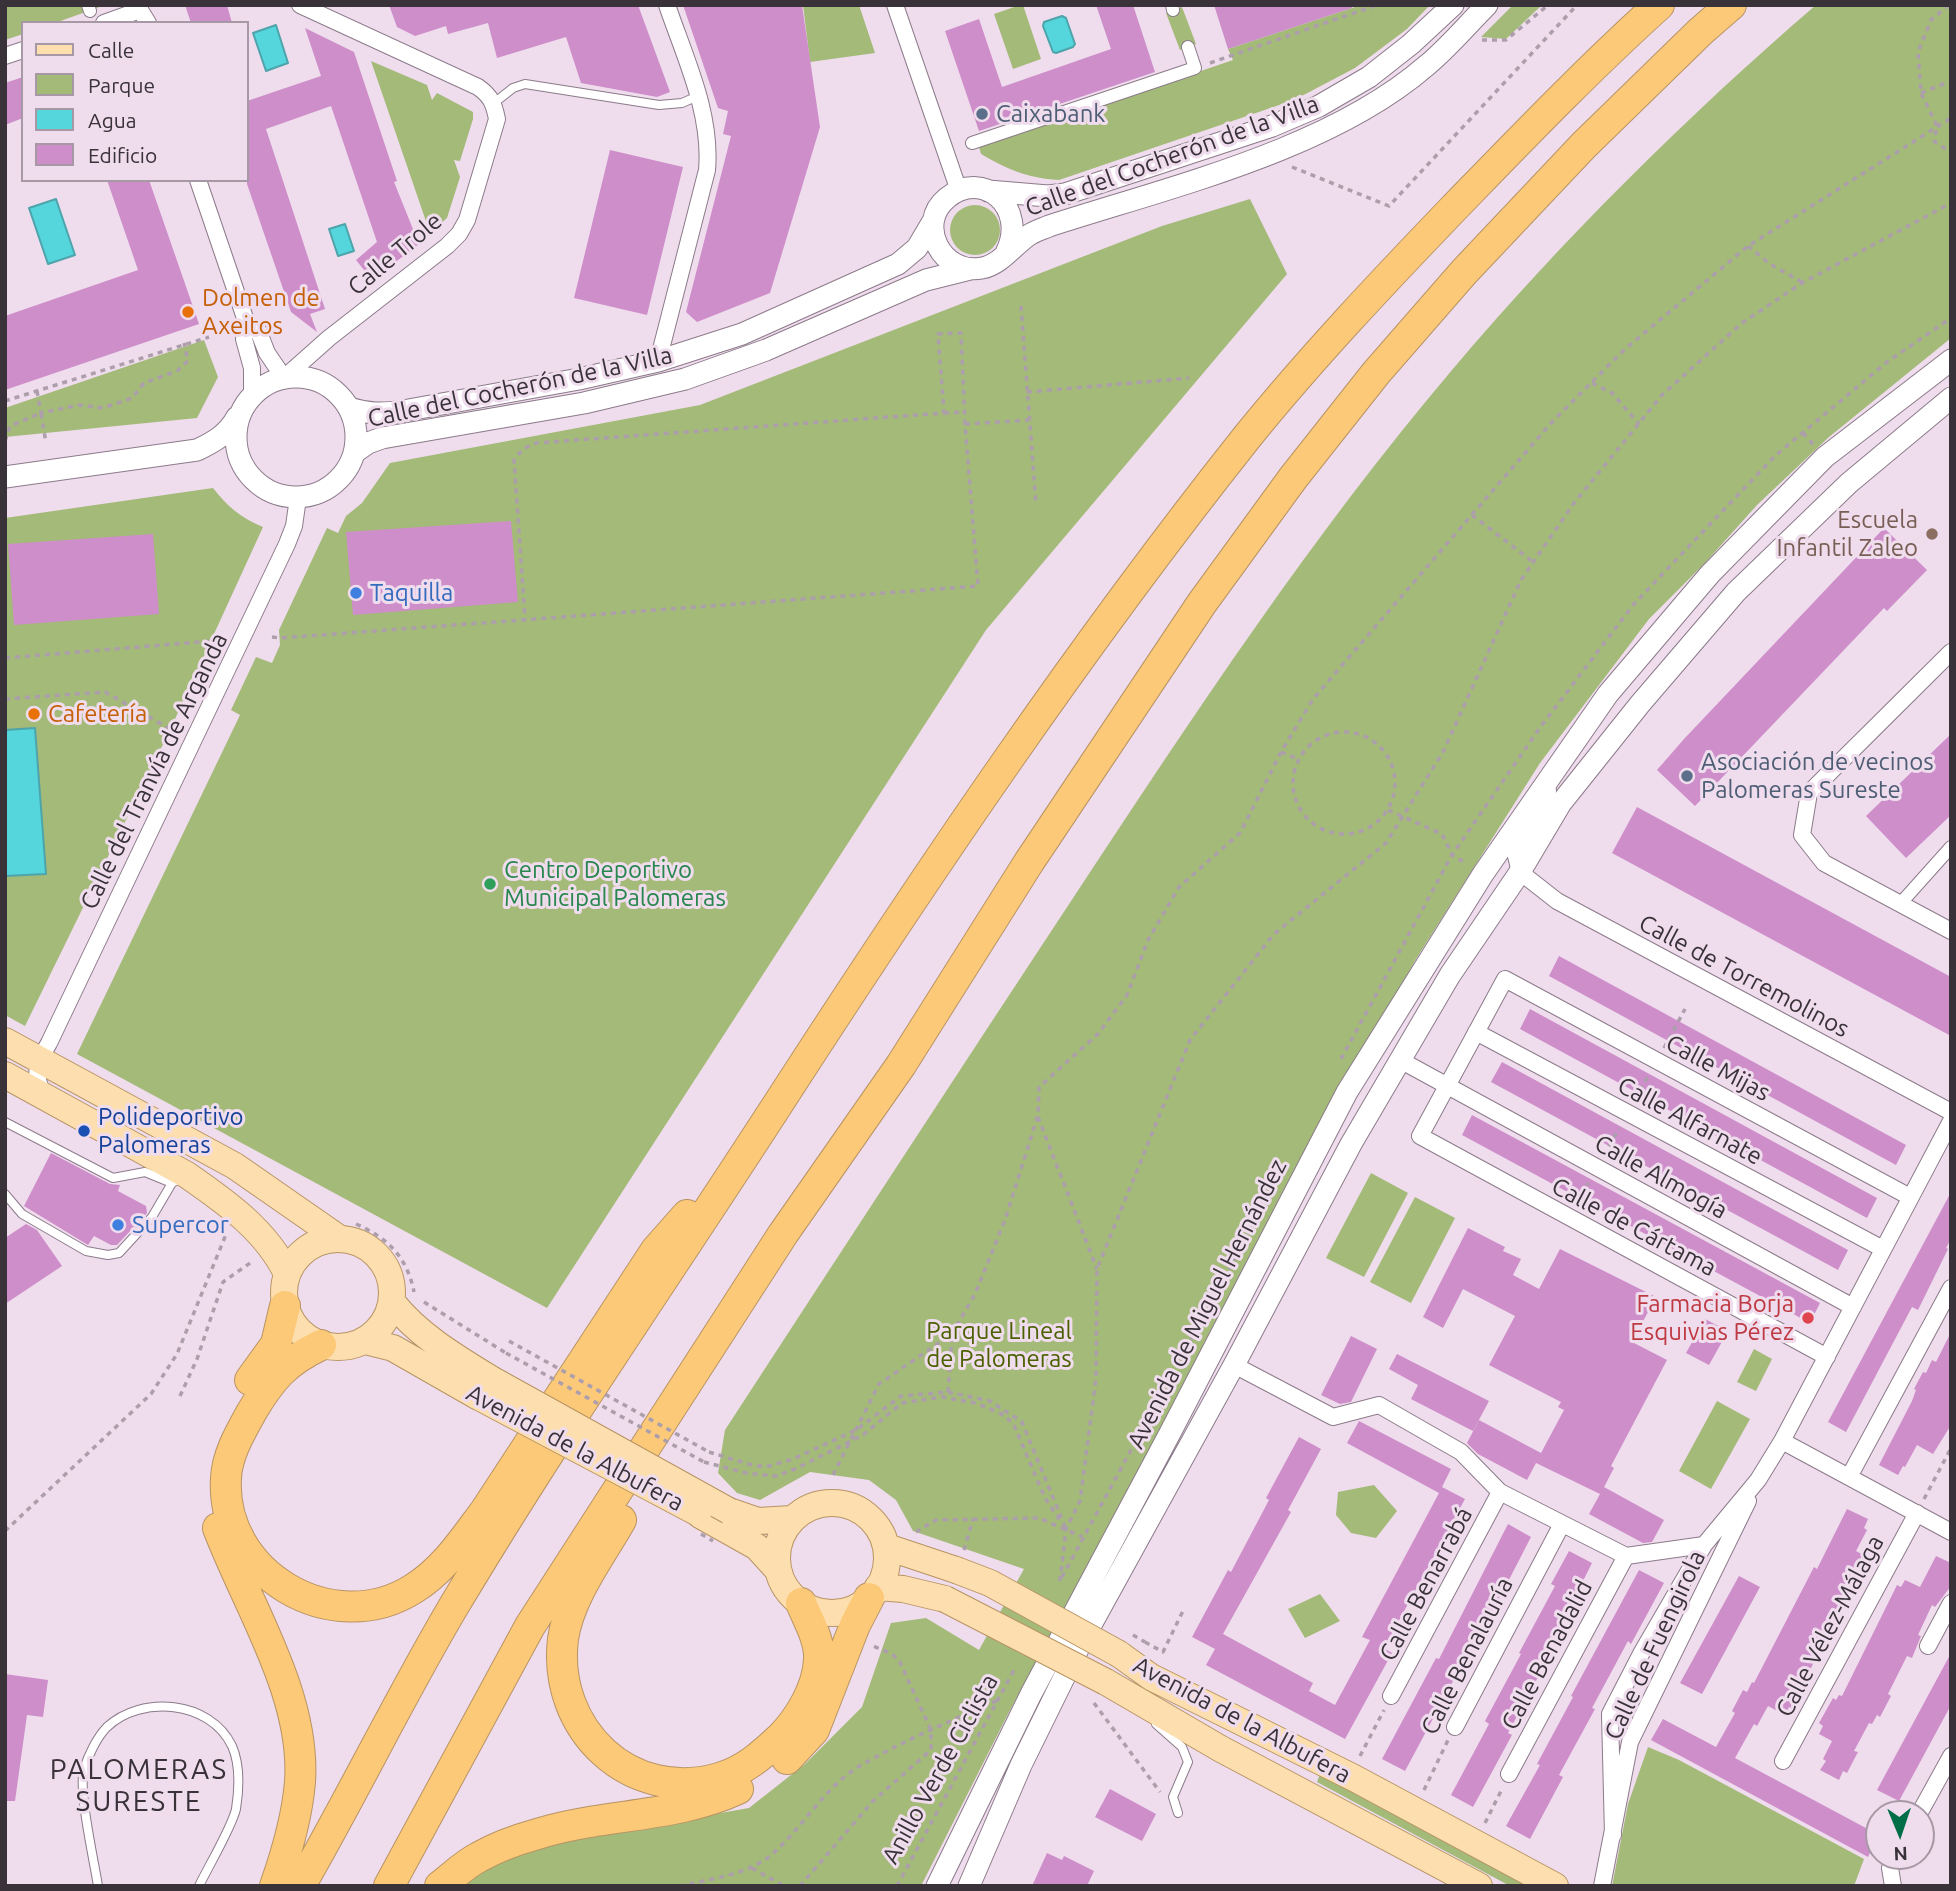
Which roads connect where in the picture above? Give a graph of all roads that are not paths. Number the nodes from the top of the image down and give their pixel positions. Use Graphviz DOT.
graph roads {
  1 [pos="300,5"];
  2 [pos="667,5"];
  3 [pos="1453,5"];
  4 [pos="1487,5"];
  5 [pos="1658,5"];
  6 [pos="1731,5"];
  7 [pos="898,6"];
  8 [pos="132,14"];
  9 [pos="110,21"];
  10 [pos="147,21"];
  11 [pos="1188,47"];
  12 [pos="698,96"];
  13 [pos="494,103"];
  14 [pos="972,144"];
  15 [pos="199,182"];
  16 [pos="959,191"];
  17 [pos="988,191"];
  18 [pos="933,221"];
  19 [pos="1006,253"];
  20 [pos="970,269"];
  21 [pos="247,324"];
  22 [pos="1951,360"];
  23 [pos="658,361"];
  24 [pos="284,378"];
  25 [pos="1951,398"];
  26 [pos="246,404"];
  27 [pos="349,408"];
  28 [pos="355,452"];
  29 [pos="169,455"];
  30 [pos="242,465"];
  31 [pos="5,477"];
  32 [pos="299,498"];
  33 [pos="1951,652"];
  34 [pos="1558,766"];
  35 [pos="1951,847"];
  36 [pos="1520,872"];
  37 [pos="1900,904"];
  38 [pos="1951,931"];
  39 [pos="1476,1032"];
  40 [pos="5,1041"];
  41 [pos="39,1059"];
  42 [pos="1400,1060"];
  43 [pos="5,1075"];
  44 [pos="1447,1086"];
  45 [pos="46,1097"];
  46 [pos="1951,1112"];
  47 [pos="1951,1121"];
  48 [pos="5,1122"];
  49 [pos="751,1145"];
  50 [pos="180,1179"];
  51 [pos="5,1194"];
  52 [pos="1910,1197"];
  53 [pos="347,1231"];
  54 [pos="783,1234"];
  55 [pos="1883,1249"];
  56 [pos="287,1274"];
  57 [pos="1951,1288"];
  58 [pos="392,1302"];
  59 [pos="285,1306"];
  60 [pos="1853,1307"];
  61 [pos="365,1341"];
  62 [pos="321,1345"];
  63 [pos="1826,1357"];
  64 [pos="1234,1364"];
  65 [pos="484,1387"];
  66 [pos="1782,1441"];
  67 [pos="1849,1477"];
  68 [pos="1758,1480"];
  69 [pos="1500,1492"];
  70 [pos="1917,1513"];
  71 [pos="792,1519"];
  72 [pos="1562,1524"];
  73 [pos="1951,1532"];
  74 [pos="1704,1545"];
  75 [pos="887,1547"];
  76 [pos="1626,1556"];
  77 [pos="778,1569"];
  78 [pos="874,1592"];
  79 [pos="801,1603"];
  80 [pos="1951,1603"];
  81 [pos="1928,1646"];
  82 [pos="1119,1654"];
  83 [pos="1193,1687"];
  84 [pos="1098,1690"];
  85 [pos="1391,1696"];
  86 [pos="1455,1727"];
  87 [pos="1951,1756"];
  88 [pos="1783,1760"];
  89 [pos="1509,1774"];
  90 [pos="1927,1800"];
  91 [pos="1178,1813"];
  92 [pos="1613,1835"];
  93 [pos="98,1886"];
  94 [pos="199,1886"];
  95 [pos="275,1886"];
  96 [pos="300,1886"];
  97 [pos="388,1886"];
  98 [pos="440,1886"];
  99 [pos="937,1886"];
  100 [pos="969,1886"];
  101 [pos="1479,1886"];
  102 [pos="1555,1886"];
  103 [pos="1602,1886"];
  1 -- 13 [label="street"];
  2 -- 12 [label="street"];
  3 -- 17 [label="street, Calle del Cocherón de la Villa"];
  4 -- 19 [label="street, Calle del Cocherón de la Villa"];
  5 -- 49 [label="highway"];
  6 -- 54 [label="highway"];
  7 -- 16 [label="street"];
  8 -- 9 [label="street"];
  8 -- 10 [label="street"];
  11 -- 14 [label="street"];
  12 -- 13 [label="lane"];
  12 -- 23 [label="street"];
  13 -- 24 [label="street, Calle Trole"];
  15 -- 21 [label="street"];
  16 -- 17 [label="street"];
  16 -- 18 [label="street"];
  17 -- 19 [label="street"];
  18 -- 20 [label="street"];
  18 -- 23 [label="street, Calle del Cocherón de la Villa"];
  19 -- 20 [label="street"];
  20 -- 28 [label="street, Calle del Cocherón de la Villa"];
  21 -- 24 [label="street"];
  21 -- 26 [label="street"];
  22 -- 34 [label="street, Avenida de Miguel Hernández"];
  23 -- 27 [label="street, Calle del Cocherón de la Villa"];
  24 -- 26 [label="street"];
  24 -- 27 [label="street"];
  25 -- 36 [label="street, Avenida de Miguel Hernández"];
  26 -- 29 [label="street"];
  26 -- 30 [label="street"];
  27 -- 28 [label="street"];
  28 -- 32 [label="street"];
  29 -- 30 [label="street"];
  29 -- 31 [label="street"];
  30 -- 32 [label="street"];
  32 -- 41 [label="street, Calle del Tranvía de Arganda"];
  33 -- 37 [label="street"];
  34 -- 36 [label="street, Avenida de Miguel Hernández"];
  34 -- 99 [label="street, Avenida de Miguel Hernández"];
  35 -- 37 [label="street"];
  36 -- 42 [label="street, Avenida de Miguel Hernández"];
  36 -- 46 [label="street, Calle de Torremolinos"];
  37 -- 38 [label="street"];
  39 -- 44 [label="street"];
  39 -- 52 [label="street, Calle Mijas"];
  39 -- 55 [label="street, Calle Alfarnate"];
  40 -- 41 [label="main road"];
  41 -- 45 [label="street"];
  41 -- 53 [label="main road"];
  42 -- 44 [label="street, Calle Almogía"];
  42 -- 64 [label="street, Avenida de Miguel Hernández"];
  43 -- 45 [label="main road"];
  44 -- 60 [label="street, Calle Almogía"];
  44 -- 63 [label="street, Calle de Cártama"];
  45 -- 50 [label="main road"];
  47 -- 52 [label="street, Calle de Fuengirola"];
  48 -- 50 [label="lane"];
  49 -- 62 [label="highway"];
  49 -- 96 [label="highway"];
  50 -- 51 [label="lane"];
  50 -- 56 [label="main road"];
  52 -- 55 [label="street, Calle de Fuengirola"];
  53 -- 56 [label="main road"];
  53 -- 58 [label="main road"];
  54 -- 79 [label="highway"];
  54 -- 97 [label="highway"];
  55 -- 60 [label="street, Calle de Fuengirola"];
  56 -- 59 [label="main road"];
  57 -- 67 [label="street"];
  58 -- 61 [label="main road"];
  58 -- 65 [label="main road, Avenida de la Albufera"];
  59 -- 62 [label="main road"];
  59 -- 95 [label="highway"];
  60 -- 63 [label="street, Calle de Fuengirola"];
  61 -- 62 [label="main road"];
  61 -- 65 [label="main road, Avenida de la Albufera"];
  63 -- 66 [label="street, Calle de Fuengirola"];
  64 -- 69 [label="street"];
  64 -- 100 [label="street, Avenida de Miguel Hernández"];
  65 -- 71 [label="main road, Avenida de la Albufera, bridge"];
  65 -- 77 [label="main road, Avenida de la Albufera, bridge"];
  66 -- 67 [label="street"];
  66 -- 68 [label="street, Calle de Fuengirola"];
  67 -- 70 [label="street"];
  68 -- 74 [label="street, Calle de Fuengirola"];
  68 -- 92 [label="street, Calle de Fuengirola"];
  69 -- 72 [label="street"];
  69 -- 85 [label="street, Calle Benarrabá"];
  70 -- 73 [label="street"];
  70 -- 88 [label="street, Calle Vélez-Málaga"];
  71 -- 75 [label="main road"];
  71 -- 77 [label="main road"];
  72 -- 76 [label="street"];
  72 -- 86 [label="street, Calle Benalauría"];
  74 -- 76 [label="street"];
  74 -- 92 [label="street, Calle de Fuengirola"];
  75 -- 78 [label="main road"];
  75 -- 82 [label="main road, Avenida de la Albufera, bridge"];
  76 -- 89 [label="street, Calle Benadalid"];
  77 -- 79 [label="main road"];
  78 -- 79 [label="main road"];
  78 -- 84 [label="main road, Avenida de la Albufera, bridge"];
  78 -- 98 [label="highway"];
  80 -- 81 [label="street"];
  82 -- 83 [label="lane"];
  82 -- 102 [label="main road, Avenida de la Albufera"];
  84 -- 91 [label="lane"];
  84 -- 101 [label="main road, Avenida de la Albufera"];
  87 -- 90 [label="street"];
  92 -- 103 [label="street, Calle de Fuengirola"];
  93 -- 94 [label="lane"];
}
